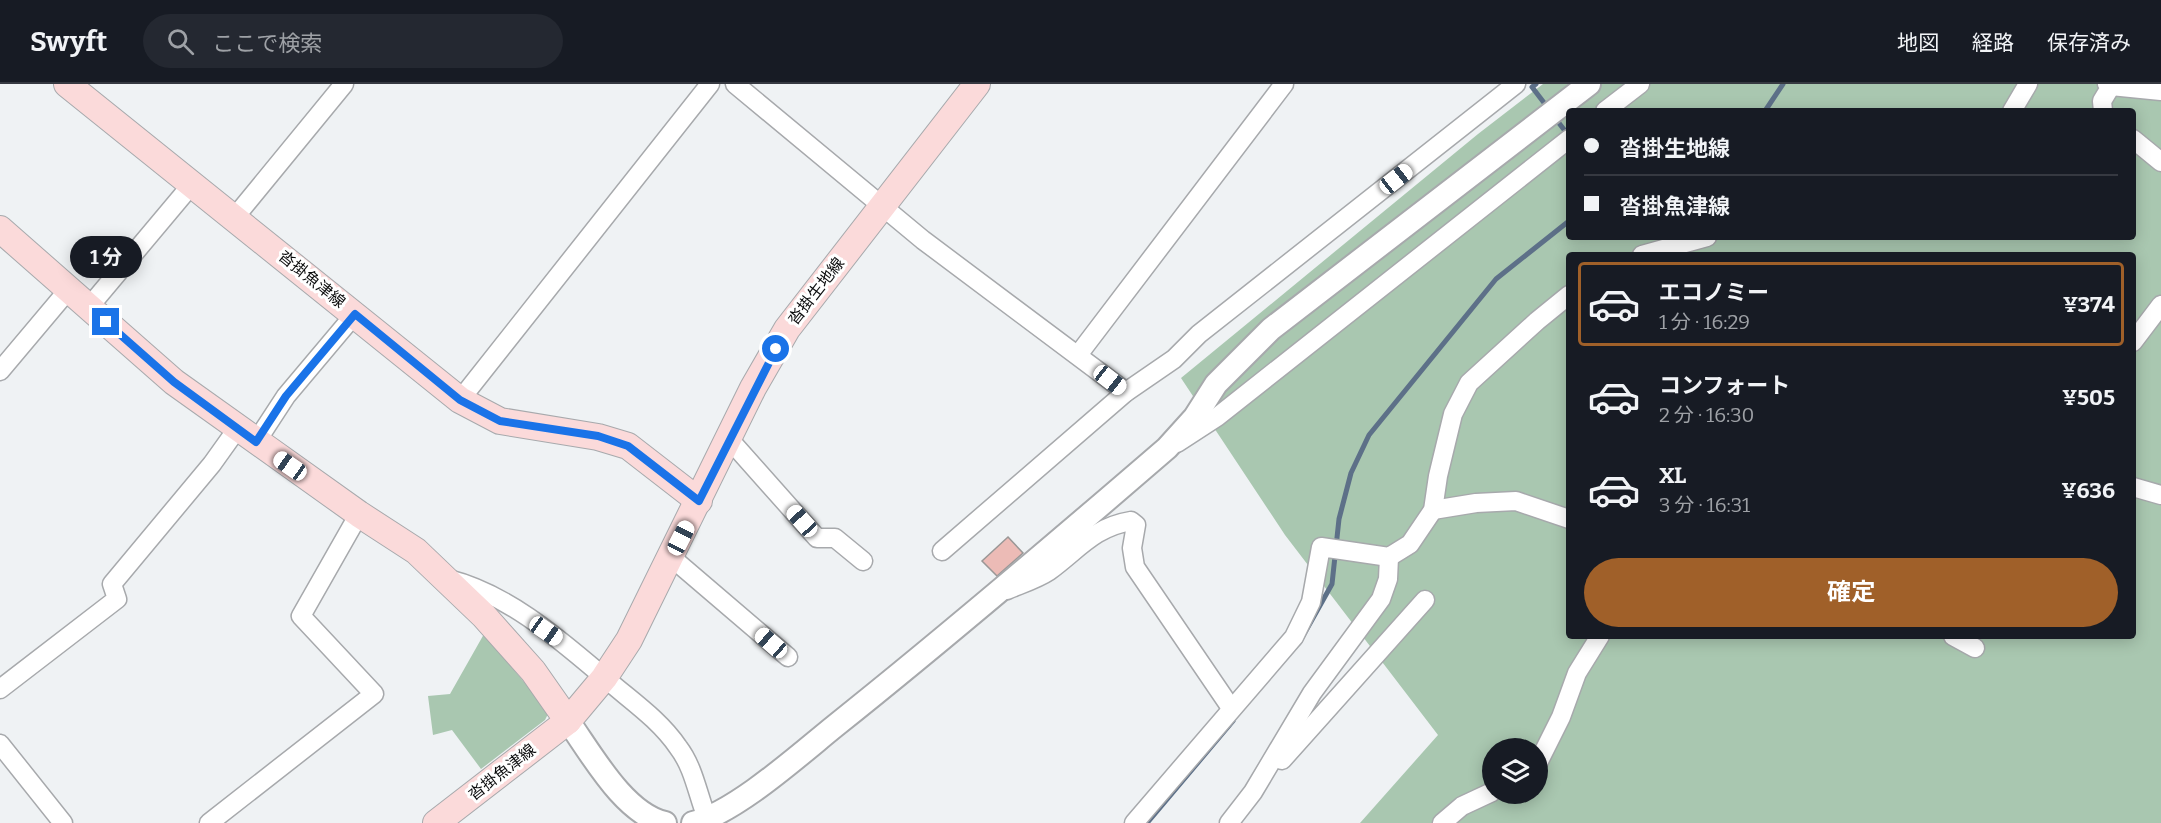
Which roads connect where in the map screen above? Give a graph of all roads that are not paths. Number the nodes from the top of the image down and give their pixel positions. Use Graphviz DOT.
graph roads {
  1 [pos="68,84"];
  2 [pos="344,84"];
  3 [pos="710,84"];
  4 [pos="735,84"];
  5 [pos="977,84"];
  6 [pos="1284,84"];
  7 [pos="1516,84"];
  8 [pos="1589,84"];
  9 [pos="1640,84"];
  10 [pos="2028,84"];
  11 [pos="2109,85"];
  12 [pos="2161,91"];
  13 [pos="1609,108"];
  14 [pos="2014,108"];
  15 [pos="2103,108"];
  16 [pos="1566,141"];
  17 [pos="2136,141"];
  18 [pos="2161,162"];
  19 [pos="193,183"];
  20 [pos="881,207"];
  21 [pos="236,217"];
  22 [pos="0,229"];
  23 [pos="1696,240"];
  24 [pos="1653,252"];
  25 [pos="69,289"];
  26 [pos="1566,298"];
  27 [pos="2161,305"];
  28 [pos="89,307"];
  29 [pos="355,314"];
  30 [pos="2136,338"];
  31 [pos="1078,355"];
  32 [pos="0,371"];
  33 [pos="1126,392"];
  34 [pos="460,400"];
  35 [pos="247,435"];
  36 [pos="729,439"];
  37 [pos="1167,448"];
  38 [pos="2136,489"];
  39 [pos="2161,495"];
  40 [pos="699,501"];
  41 [pos="1433,510"];
  42 [pos="359,514"];
  43 [pos="1566,518"];
  44 [pos="942,551"];
  45 [pos="671,557"];
  46 [pos="1389,557"];
  47 [pos="863,561"];
  48 [pos="446,579"];
  49 [pos="997,595"];
  50 [pos="1425,600"];
  51 [pos="1598,639"];
  52 [pos="1958,639"];
  53 [pos="1975,648"];
  54 [pos="788,657"];
  55 [pos="604,678"];
  56 [pos="0,689"];
  57 [pos="1232,708"];
  58 [pos="567,721"];
  59 [pos="1548,743"];
  60 [pos="0,744"];
  61 [pos="1253,792"];
  62 [pos="1482,797"];
  63 [pos="703,822"];
  64 [pos="63,823"];
  65 [pos="209,823"];
  66 [pos="436,823"];
  67 [pos="665,823"];
  68 [pos="1134,823"];
  69 [pos="1228,823"];
  70 [pos="1442,823"];
  1 -- 19 [label="main road, 沓掛魚津線"];
  2 -- 21 [label="street"];
  3 -- 34 [label="street"];
  4 -- 20 [label="street"];
  5 -- 20 [label="main road, 沓掛生地線"];
  6 -- 31 [label="street"];
  7 -- 33 [label="street"];
  8 -- 37 [label="street"];
  9 -- 13 [label="street"];
  10 -- 14 [label="street"];
  11 -- 12 [label="street"];
  11 -- 15 [label="street"];
  16 -- 37 [label="street"];
  17 -- 18 [label="street"];
  19 -- 21 [label="main road, 沓掛魚津線"];
  19 -- 28 [label="street"];
  20 -- 31 [label="street"];
  20 -- 36 [label="main road, 沓掛生地線"];
  21 -- 29 [label="main road, 沓掛魚津線"];
  22 -- 25 [label="main road"];
  23 -- 24 [label="street"];
  25 -- 28 [label="main road"];
  25 -- 32 [label="street"];
  26 -- 41 [label="street"];
  27 -- 30 [label="street"];
  28 -- 35 [label="main road"];
  29 -- 34 [label="main road, 沓掛魚津線"];
  29 -- 35 [label="street"];
  31 -- 33 [label="street"];
  33 -- 44 [label="street"];
  34 -- 40 [label="main road, 沓掛魚津線"];
  35 -- 42 [label="main road"];
  35 -- 56 [label="street"];
  36 -- 40 [label="main road, 沓掛生地線"];
  36 -- 47 [label="street"];
  37 -- 49 [label="street"];
  38 -- 39 [label="street"];
  40 -- 45 [label="main road, 沓掛生地線"];
  41 -- 43 [label="street"];
  41 -- 46 [label="street"];
  42 -- 48 [label="main road"];
  42 -- 65 [label="street"];
  45 -- 54 [label="street"];
  45 -- 55 [label="main road, 沓掛生地線"];
  46 -- 57 [label="street"];
  46 -- 61 [label="street"];
  48 -- 55 [label="street"];
  48 -- 58 [label="main road"];
  49 -- 57 [label="street"];
  49 -- 63 [label="street"];
  50 -- 61 [label="street"];
  51 -- 59 [label="street"];
  52 -- 53 [label="street"];
  55 -- 58 [label="main road, 沓掛魚津線"];
  55 -- 63 [label="street"];
  57 -- 68 [label="street"];
  58 -- 66 [label="main road, 沓掛魚津線"];
  58 -- 67 [label="street"];
  60 -- 64 [label="street"];
  61 -- 69 [label="street"];
  62 -- 70 [label="street"];
}
